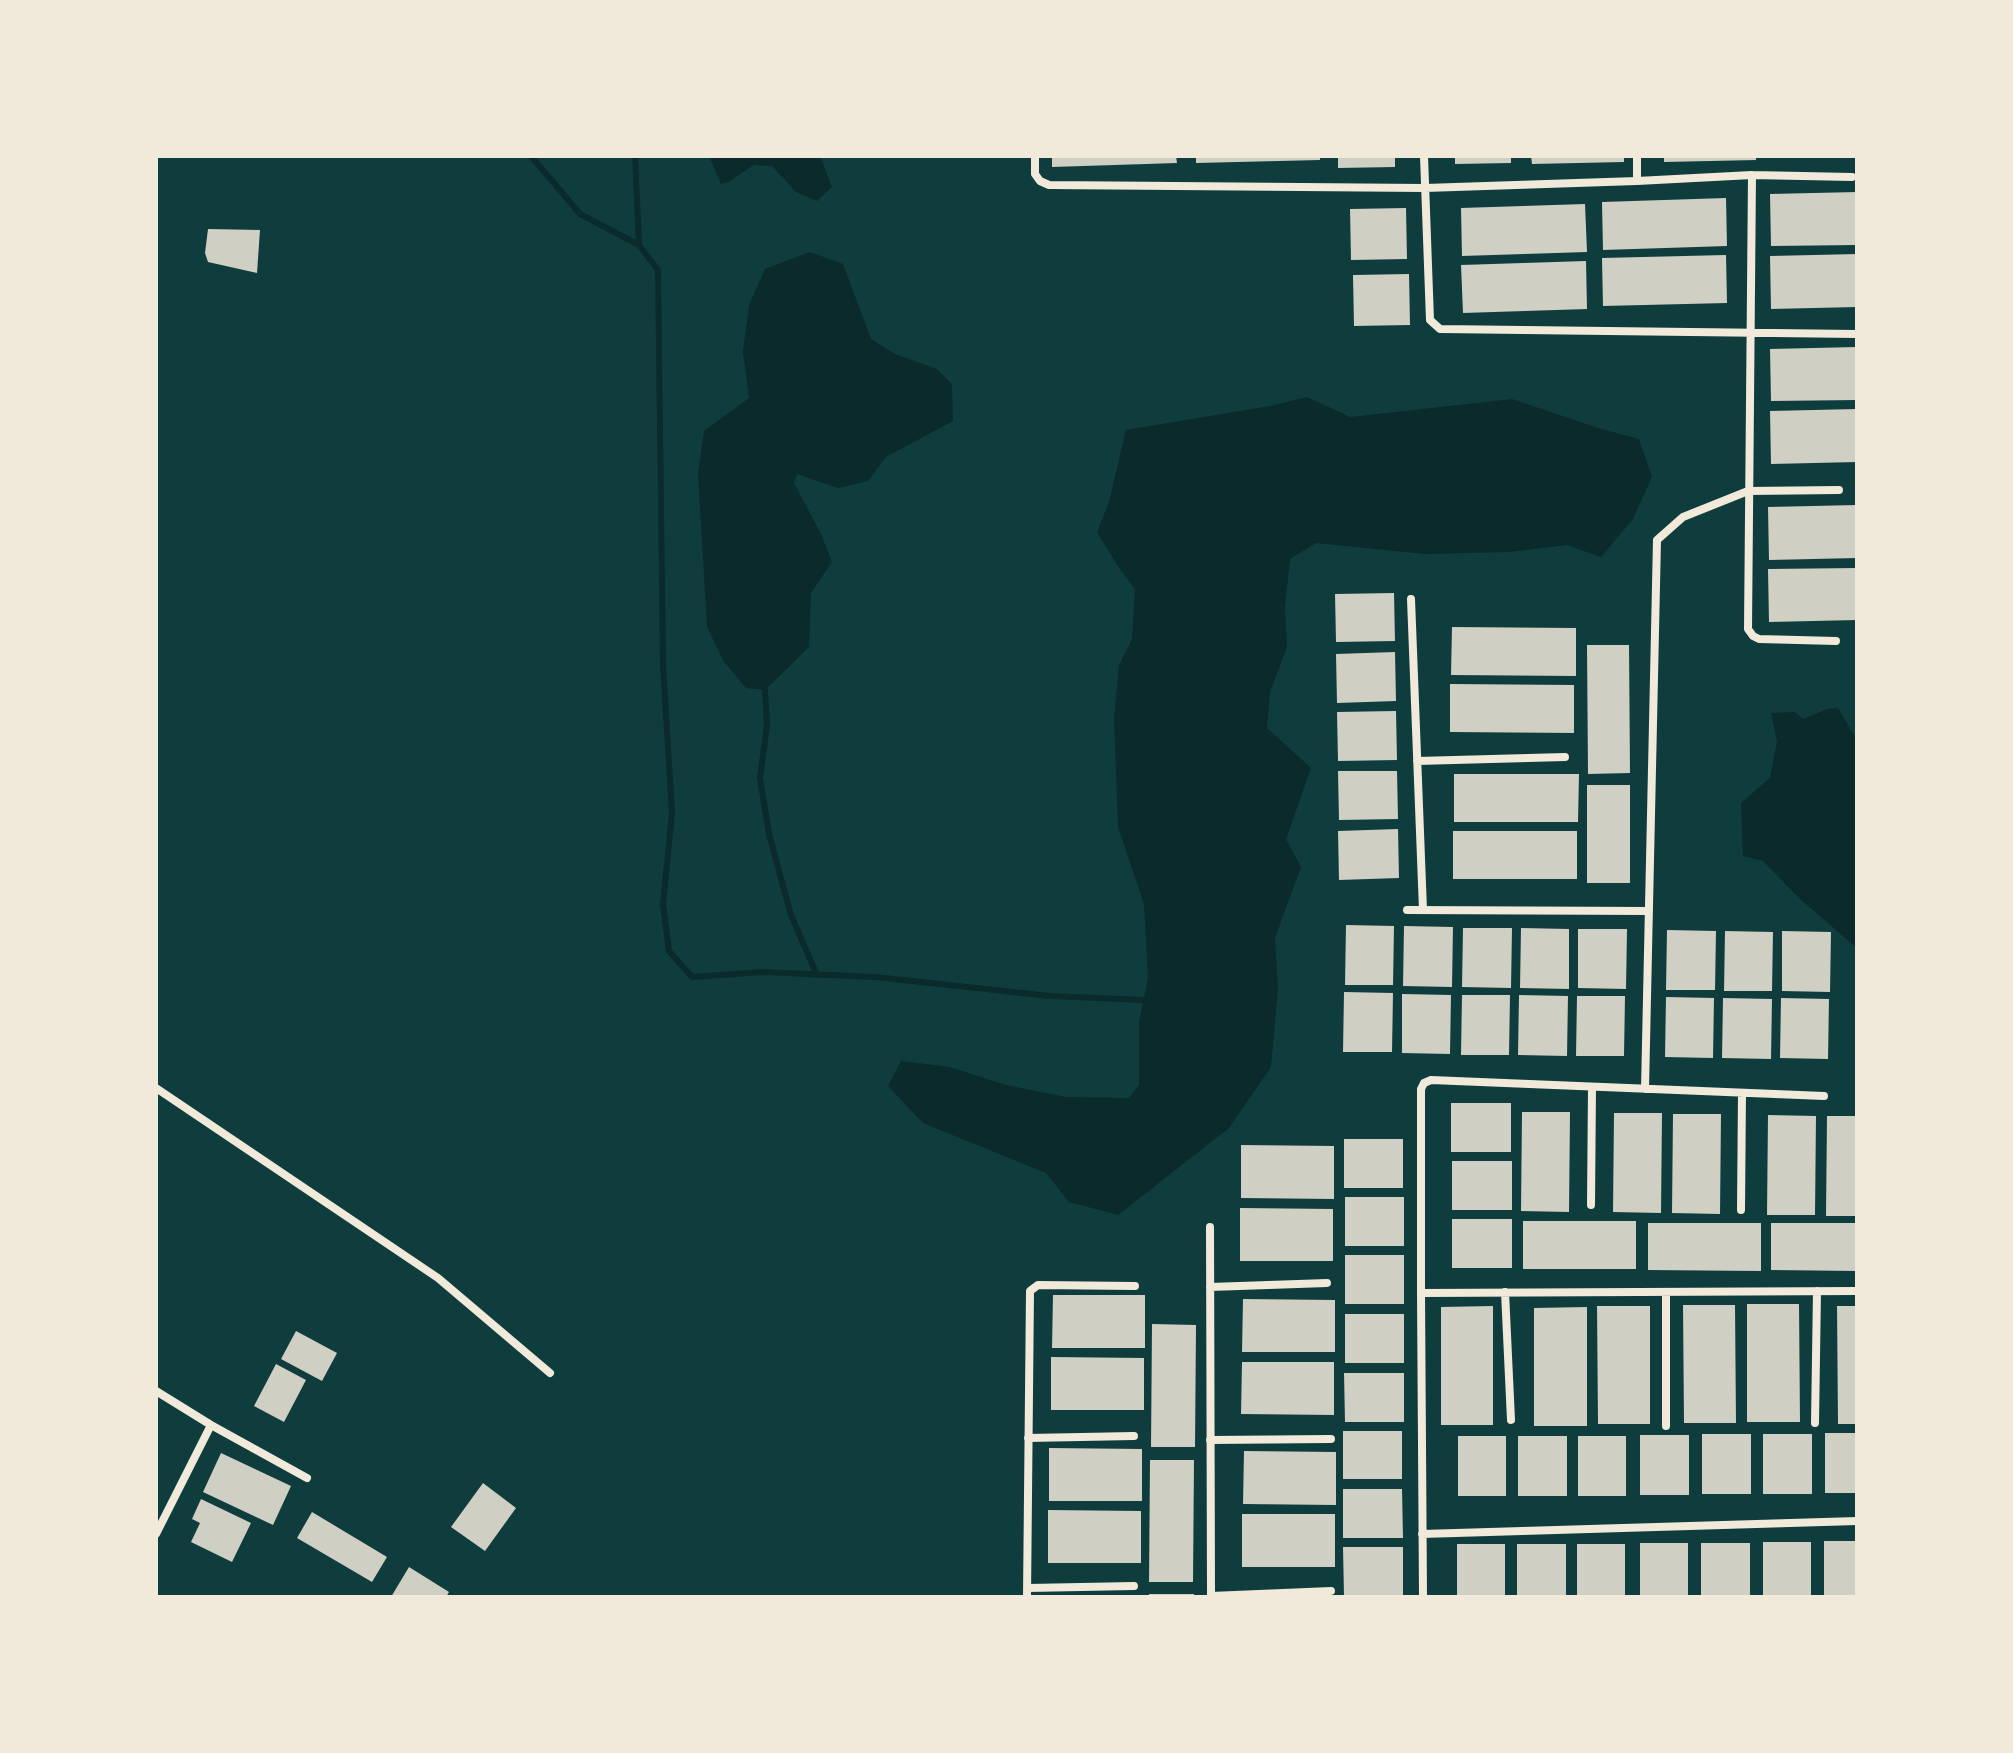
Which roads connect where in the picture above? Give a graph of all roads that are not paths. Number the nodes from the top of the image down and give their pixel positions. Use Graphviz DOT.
graph roads {
  1 [pos="1035,156"];
  2 [pos="1424,156"];
  3 [pos="1637,156"];
  4 [pos="1752,175"];
  5 [pos="1852,177"];
  6 [pos="1637,181"];
  7 [pos="1425,188"];
  8 [pos="1752,334"];
  9 [pos="1857,334"];
  10 [pos="1839,490"];
  11 [pos="1748,491"];
  12 [pos="1411,599"];
  13 [pos="1836,641"];
  14 [pos="1565,757"];
  15 [pos="1417,761"];
  16 [pos="1407,910"];
  17 [pos="1423,910"];
  18 [pos="1648,911"];
  19 [pos="1592,1087"];
  20 [pos="156,1088"];
  21 [pos="1645,1089"];
  22 [pos="1742,1093"];
  23 [pos="1824,1096"];
  24 [pos="1591,1205"];
  25 [pos="1741,1210"];
  26 [pos="1210,1227"];
  27 [pos="1327,1283"];
  28 [pos="1135,1286"];
  29 [pos="1210,1287"];
  30 [pos="1817,1291"];
  31 [pos="1857,1291"];
  32 [pos="1505,1292"];
  33 [pos="1666,1292"];
  34 [pos="1421,1293"];
  35 [pos="550,1373"];
  36 [pos="156,1391"];
  37 [pos="1511,1420"];
  38 [pos="1815,1423"];
  39 [pos="211,1425"];
  40 [pos="1666,1426"];
  41 [pos="1134,1436"];
  42 [pos="1028,1438"];
  43 [pos="1331,1439"];
  44 [pos="1210,1440"];
  45 [pos="307,1478"];
  46 [pos="1857,1521"];
  47 [pos="156,1534"];
  48 [pos="1422,1534"];
  49 [pos="1134,1586"];
  50 [pos="1331,1591"];
  51 [pos="1028,1592"];
  52 [pos="1211,1596"];
  53 [pos="1423,1597"];
  1 -- 7 [label="street"];
  2 -- 7 [label="street"];
  3 -- 6 [label="street"];
  4 -- 5 [label="street"];
  4 -- 6 [label="street"];
  4 -- 8 [label="street"];
  6 -- 7 [label="street"];
  7 -- 8 [label="street"];
  8 -- 9 [label="street"];
  8 -- 11 [label="street"];
  10 -- 11 [label="street"];
  11 -- 13 [label="street"];
  11 -- 18 [label="street"];
  12 -- 15 [label="street"];
  14 -- 15 [label="street"];
  15 -- 17 [label="street"];
  16 -- 17 [label="street"];
  17 -- 18 [label="street"];
  18 -- 21 [label="street"];
  19 -- 21 [label="street"];
  19 -- 24 [label="street"];
  19 -- 34 [label="street"];
  20 -- 35 [label="street"];
  21 -- 22 [label="street"];
  22 -- 23 [label="street"];
  22 -- 25 [label="street"];
  26 -- 29 [label="street"];
  27 -- 29 [label="street"];
  28 -- 42 [label="street"];
  29 -- 44 [label="street"];
  30 -- 31 [label="street"];
  30 -- 33 [label="street"];
  30 -- 38 [label="street"];
  32 -- 33 [label="street"];
  32 -- 34 [label="street"];
  32 -- 37 [label="street"];
  33 -- 40 [label="street"];
  34 -- 48 [label="street"];
  36 -- 39 [label="street"];
  39 -- 45 [label="street"];
  39 -- 47 [label="street"];
  41 -- 42 [label="street"];
  42 -- 51 [label="street"];
  43 -- 44 [label="street"];
  44 -- 52 [label="street"];
  46 -- 48 [label="street"];
  48 -- 53 [label="street"];
  49 -- 51 [label="street"];
  50 -- 52 [label="street"];
}
